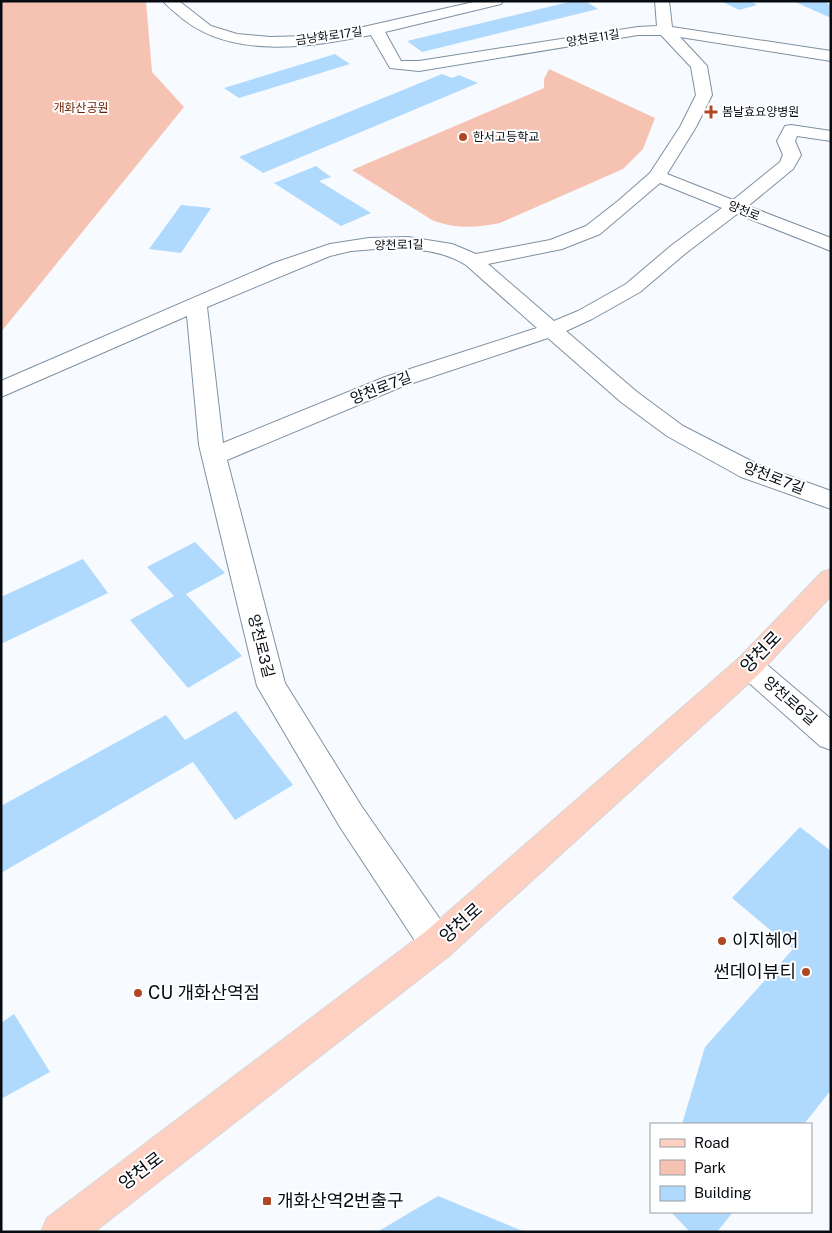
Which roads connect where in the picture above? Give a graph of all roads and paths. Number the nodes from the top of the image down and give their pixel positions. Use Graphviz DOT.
graph roads {
  1 [pos="170,1"];
  2 [pos="496,1"];
  3 [pos="662,1"];
  4 [pos="376,30"];
  5 [pos="665,30"];
  6 [pos="831,56"];
  7 [pos="831,136"];
  8 [pos="656,176"];
  9 [pos="735,207"];
  10 [pos="831,245"];
  11 [pos="473,261"];
  12 [pos="196,304"];
  13 [pos="551,330"];
  14 [pos="1,390"];
  15 [pos="214,456"];
  16 [pos="831,500"];
  17 [pos="831,579"];
  18 [pos="749,666"];
  19 [pos="831,737"];
  20 [pos="437,944"];
  21 [pos="61,1232"];
  1 -- 4 [label="street, 금낭화로17길"];
  2 -- 4 [label="street, 금낭화로17길"];
  3 -- 5 [label="street"];
  4 -- 5 [label="street, 양천로11길"];
  5 -- 6 [label="street, 양천로11길"];
  5 -- 8 [label="street"];
  7 -- 9 [label="street"];
  8 -- 9 [label="street, 양천로"];
  8 -- 11 [label="street"];
  9 -- 10 [label="street, 양천로"];
  9 -- 13 [label="street"];
  11 -- 12 [label="street, 양천로1길"];
  11 -- 13 [label="street, 양천로7길"];
  12 -- 14 [label="street, 양천로1길"];
  12 -- 15 [label="street, 양천로3길"];
  13 -- 15 [label="street, 양천로7길"];
  13 -- 16 [label="street, 양천로7길"];
  15 -- 20 [label="street, 양천로3길"];
  17 -- 18 [label="main road, 양천로"];
  18 -- 19 [label="street, 양천로6길"];
  18 -- 20 [label="main road, 양천로"];
  20 -- 21 [label="main road, 양천로"];
}
